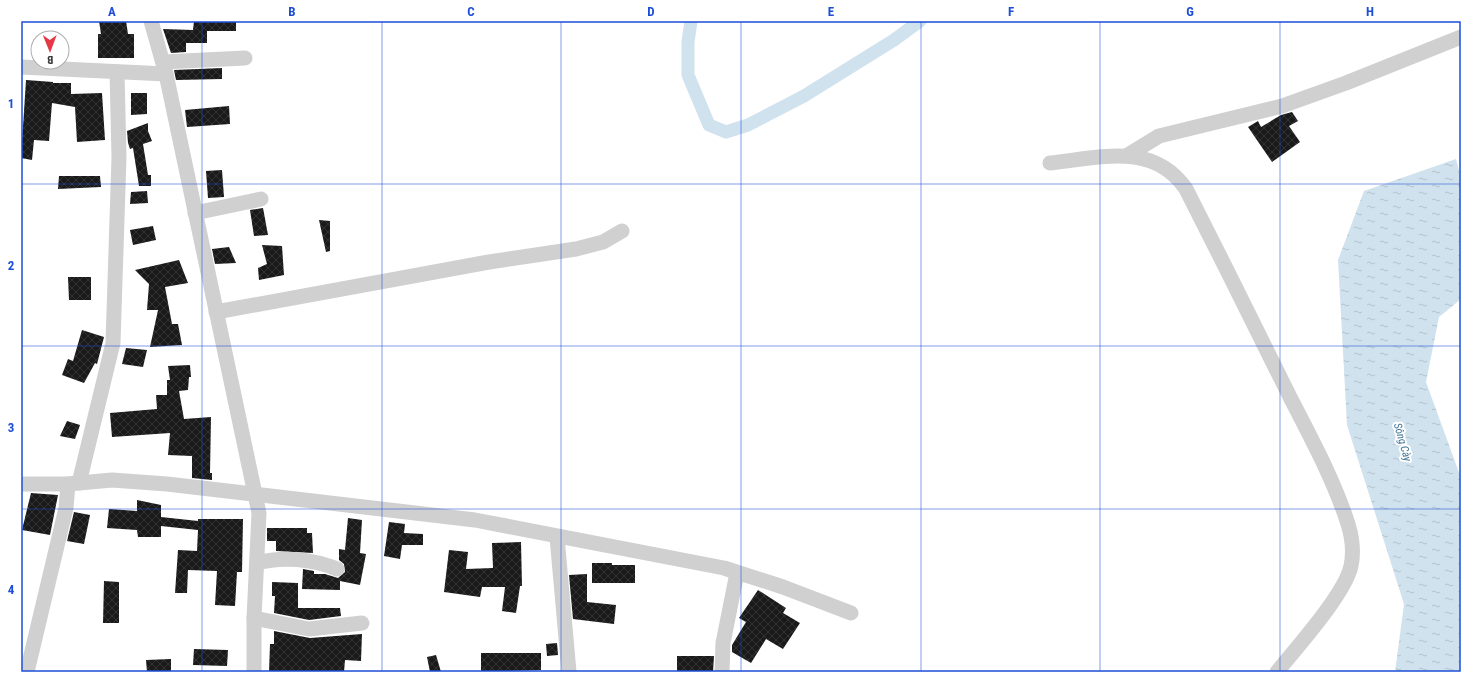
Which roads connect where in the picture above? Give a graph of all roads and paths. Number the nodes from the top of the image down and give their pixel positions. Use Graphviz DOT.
graph roads {
  1 [pos="151,21"];
  2 [pos="1461,37"];
  3 [pos="245,58"];
  4 [pos="21,67"];
  5 [pos="164,68"];
  6 [pos="117,72"];
  7 [pos="1128,155"];
  8 [pos="1050,163"];
  9 [pos="261,199"];
  10 [pos="195,213"];
  11 [pos="622,231"];
  12 [pos="216,312"];
  13 [pos="74,483"];
  14 [pos="21,484"];
  15 [pos="255,493"];
  16 [pos="557,537"];
  17 [pos="257,563"];
  18 [pos="336,569"];
  19 [pos="738,573"];
  20 [pos="851,613"];
  21 [pos="254,618"];
  22 [pos="362,623"];
  23 [pos="27,672"];
  24 [pos="254,672"];
  25 [pos="569,672"];
  26 [pos="722,672"];
  27 [pos="1277,672"];
  1 -- 5 [label="street"];
  2 -- 7 [label="street"];
  3 -- 5 [label="street"];
  4 -- 6 [label="street"];
  5 -- 6 [label="street"];
  5 -- 10 [label="street"];
  6 -- 13 [label="street"];
  7 -- 8 [label="street"];
  7 -- 27 [label="street"];
  9 -- 10 [label="street"];
  10 -- 12 [label="street"];
  11 -- 12 [label="street"];
  12 -- 15 [label="street"];
  13 -- 14 [label="street"];
  13 -- 15 [label="street"];
  13 -- 23 [label="street"];
  15 -- 16 [label="street"];
  15 -- 17 [label="street"];
  16 -- 19 [label="street"];
  16 -- 25 [label="street"];
  17 -- 18 [label="street"];
  17 -- 21 [label="street"];
  19 -- 20 [label="street"];
  19 -- 26 [label="street"];
  21 -- 22 [label="street"];
  21 -- 24 [label="street"];
}
